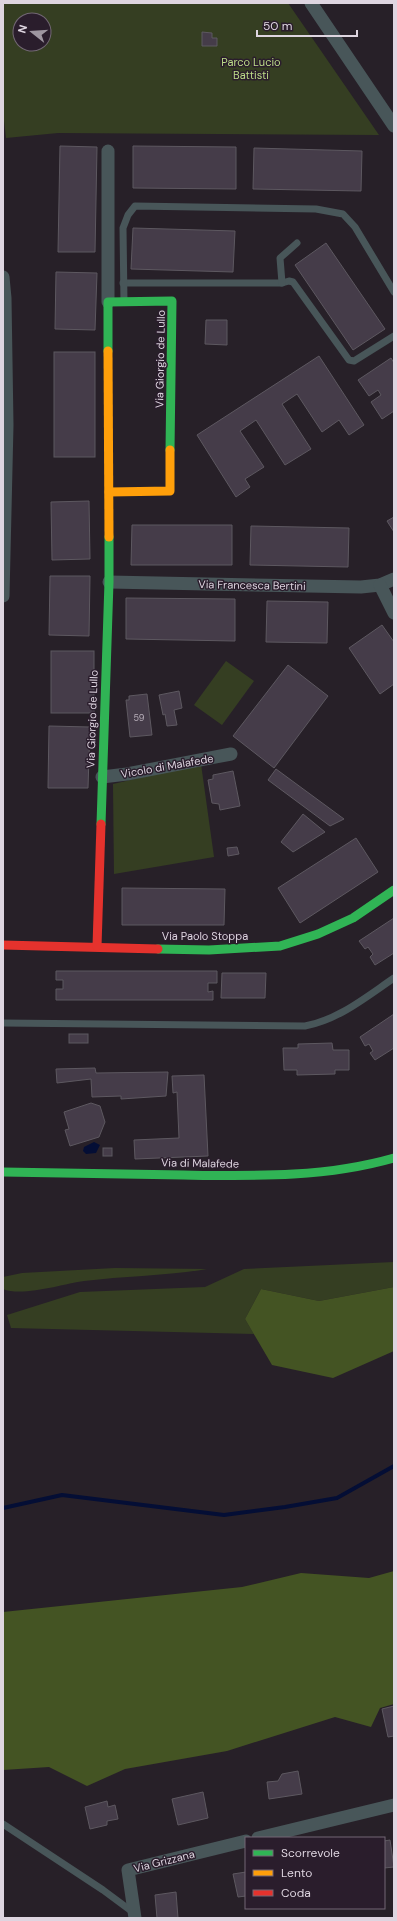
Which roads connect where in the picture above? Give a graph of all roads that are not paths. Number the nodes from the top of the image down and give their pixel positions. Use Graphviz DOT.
graph roads {
  1 [pos="311,3"];
  2 [pos="394,126"];
  3 [pos="108,151"];
  4 [pos="297,243"];
  5 [pos="3,277"];
  6 [pos="124,283"];
  7 [pos="282,283"];
  8 [pos="394,292"];
  9 [pos="4,300"];
  10 [pos="108,302"];
  11 [pos="124,302"];
  12 [pos="394,336"];
  13 [pos="4,426"];
  14 [pos="109,492"];
  15 [pos="3,556"];
  16 [pos="394,579"];
  17 [pos="109,582"];
  18 [pos="380,585"];
  19 [pos="3,596"];
  20 [pos="394,613"];
  21 [pos="231,754"];
  22 [pos="102,776"];
  23 [pos="394,890"];
  24 [pos="3,945"];
  25 [pos="96,946"];
  26 [pos="394,978"];
  27 [pos="3,1023"];
  28 [pos="394,1158"];
  29 [pos="3,1172"];
  30 [pos="394,1805"];
  31 [pos="3,1824"];
  32 [pos="262,1837"];
  33 [pos="245,1841"];
  34 [pos="135,1916"];
  1 -- 2 [label="street"];
  3 -- 10 [label="street"];
  4 -- 7 [label="lane"];
  5 -- 9 [label="street"];
  6 -- 7 [label="lane"];
  6 -- 8 [label="lane"];
  6 -- 11 [label="lane"];
  7 -- 12 [label="lane"];
  9 -- 13 [label="street"];
  10 -- 11 [label="street, Via Giorgio de Lullo"];
  10 -- 14 [label="street, Via Giorgio de Lullo"];
  11 -- 14 [label="street, Via Giorgio de Lullo"];
  13 -- 15 [label="street"];
  14 -- 17 [label="street, Via Giorgio de Lullo"];
  15 -- 19 [label="street"];
  16 -- 18 [label="street, Via Francesca Bertini"];
  17 -- 18 [label="street, Via Francesca Bertini"];
  17 -- 22 [label="street, Via Giorgio de Lullo"];
  18 -- 20 [label="street"];
  21 -- 22 [label="street, Vicolo di Malafede"];
  22 -- 25 [label="street, Via Giorgio de Lullo"];
  23 -- 25 [label="street, Via Paolo Stoppa"];
  24 -- 25 [label="street, Via Paolo Stoppa"];
  26 -- 27 [label="lane"];
  28 -- 29 [label="street, Via di Malafede"];
  30 -- 32 [label="street"];
  31 -- 34 [label="lane"];
  33 -- 34 [label="street, Via Grizzana"];
}
